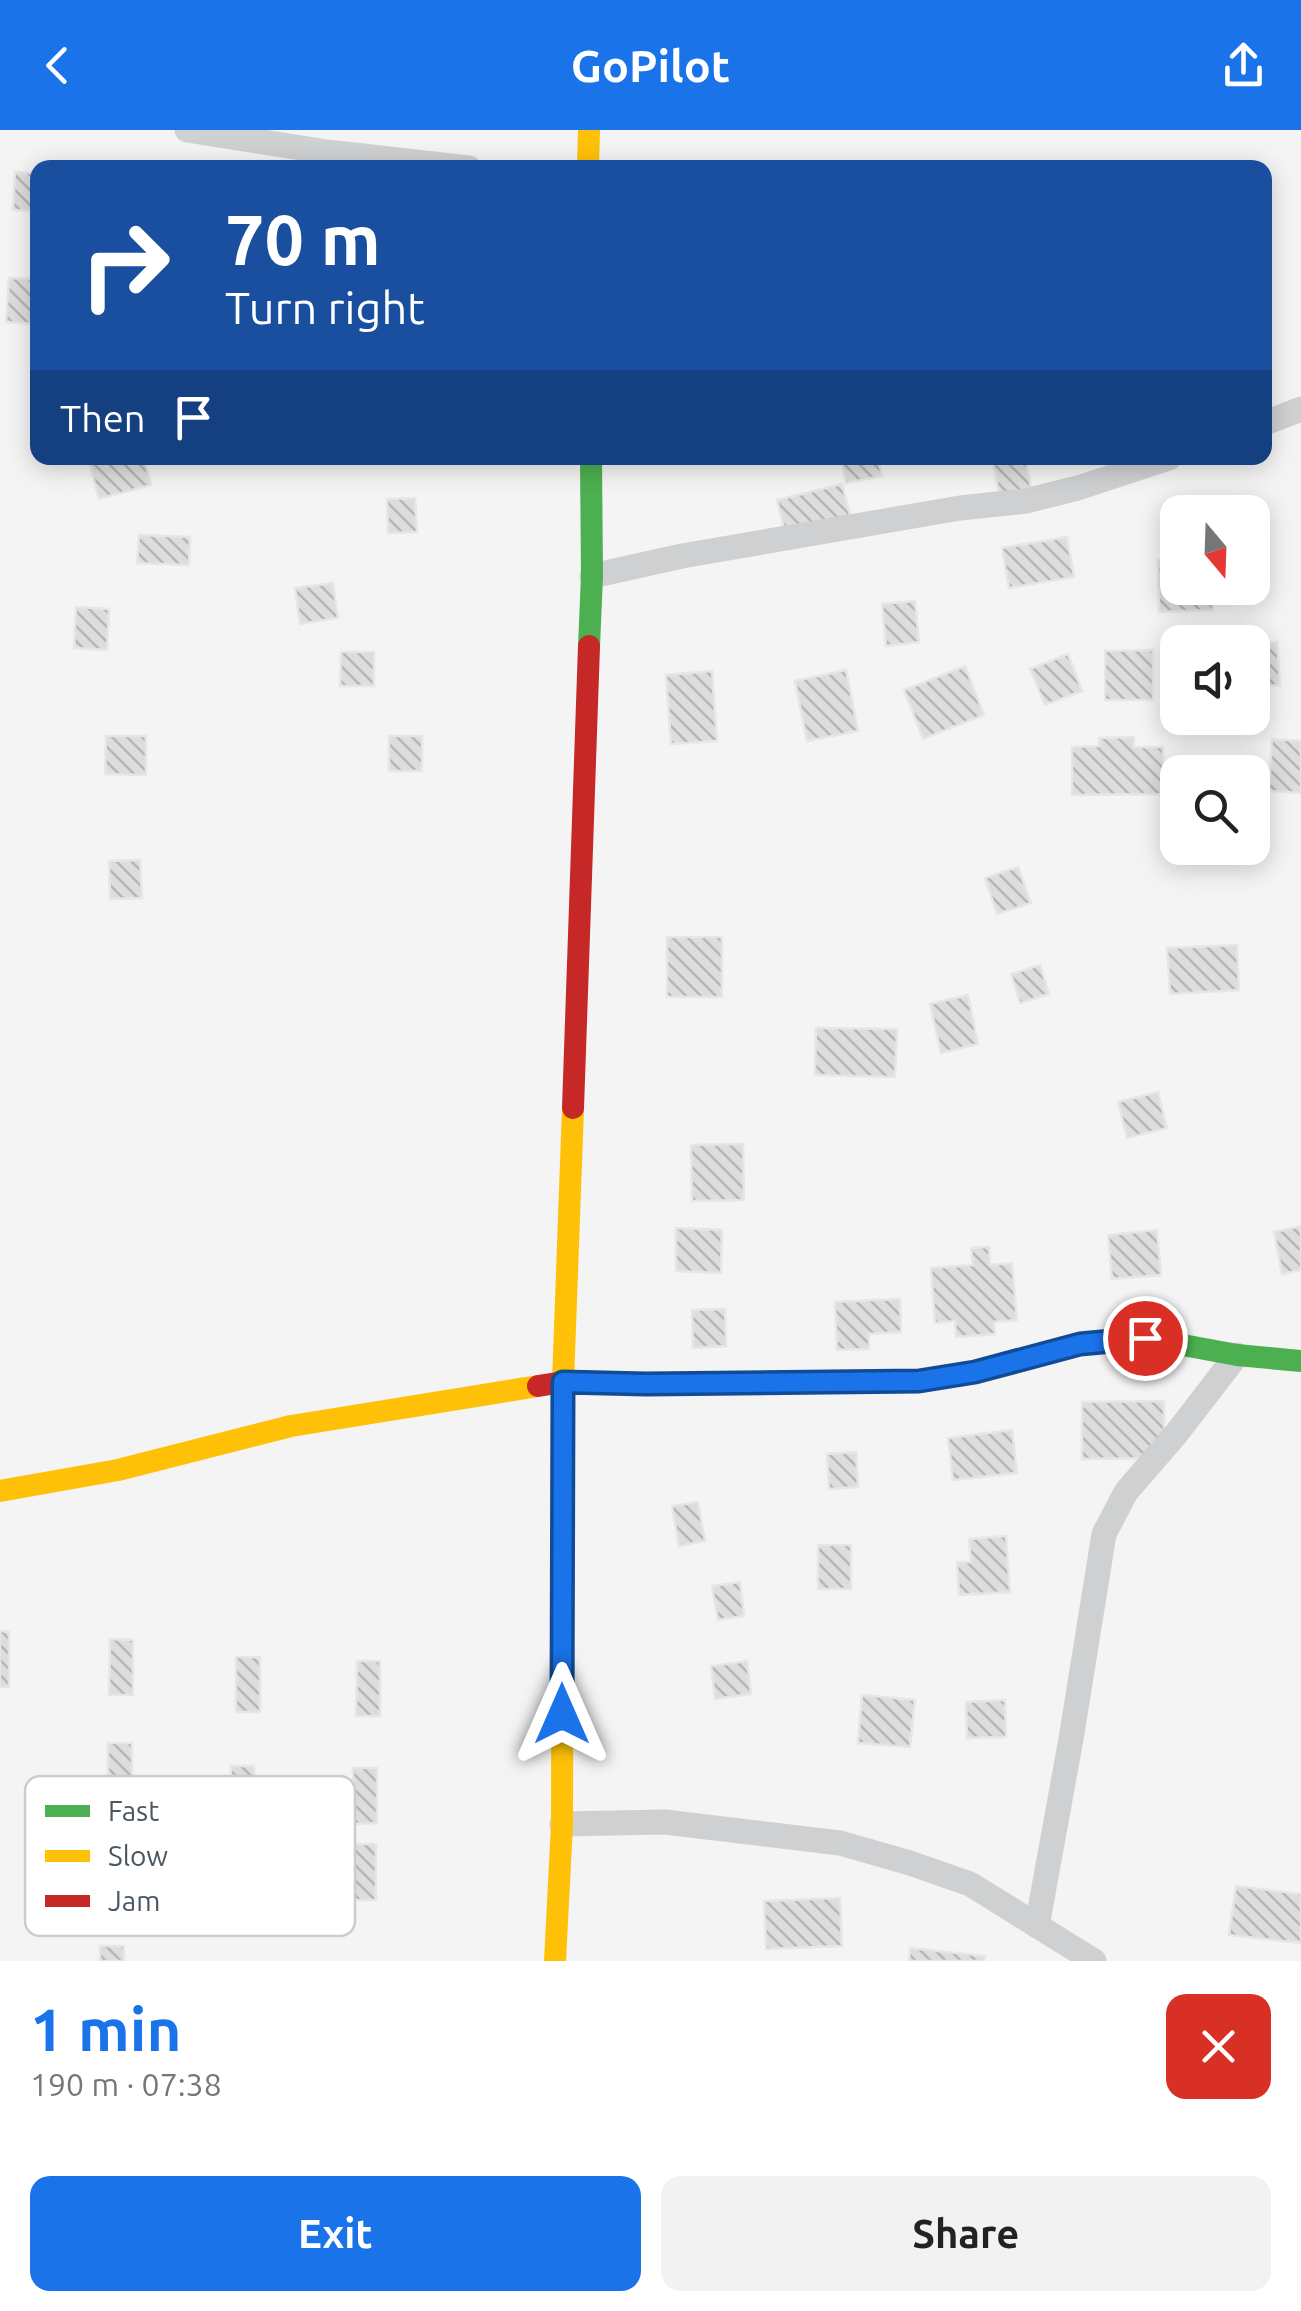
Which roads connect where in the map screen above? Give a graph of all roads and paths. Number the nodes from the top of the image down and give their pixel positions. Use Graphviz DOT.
graph roads {
  1 [pos="187,130"];
  2 [pos="589,130"];
  3 [pos="398,160"];
  4 [pos="588,160"];
  5 [pos="1301,409"];
  6 [pos="1272,420"];
  7 [pos="591,465"];
  8 [pos="1149,465"];
  9 [pos="592,576"];
  10 [pos="1237,1354"];
  11 [pos="1301,1361"];
  12 [pos="563,1382"];
  13 [pos="0,1491"];
  14 [pos="562,1824"];
  15 [pos="1036,1926"];
  16 [pos="555,1961"];
  17 [pos="1094,1961"];
  1 -- 3 [label="street"];
  2 -- 4 [label="main road"];
  5 -- 6 [label="street"];
  7 -- 9 [label="main road"];
  8 -- 9 [label="street"];
  9 -- 12 [label="main road"];
  10 -- 11 [label="main road"];
  10 -- 12 [label="main road"];
  10 -- 15 [label="street"];
  12 -- 13 [label="main road"];
  12 -- 14 [label="main road"];
  14 -- 15 [label="street"];
  14 -- 16 [label="main road"];
  15 -- 17 [label="street"];
}
